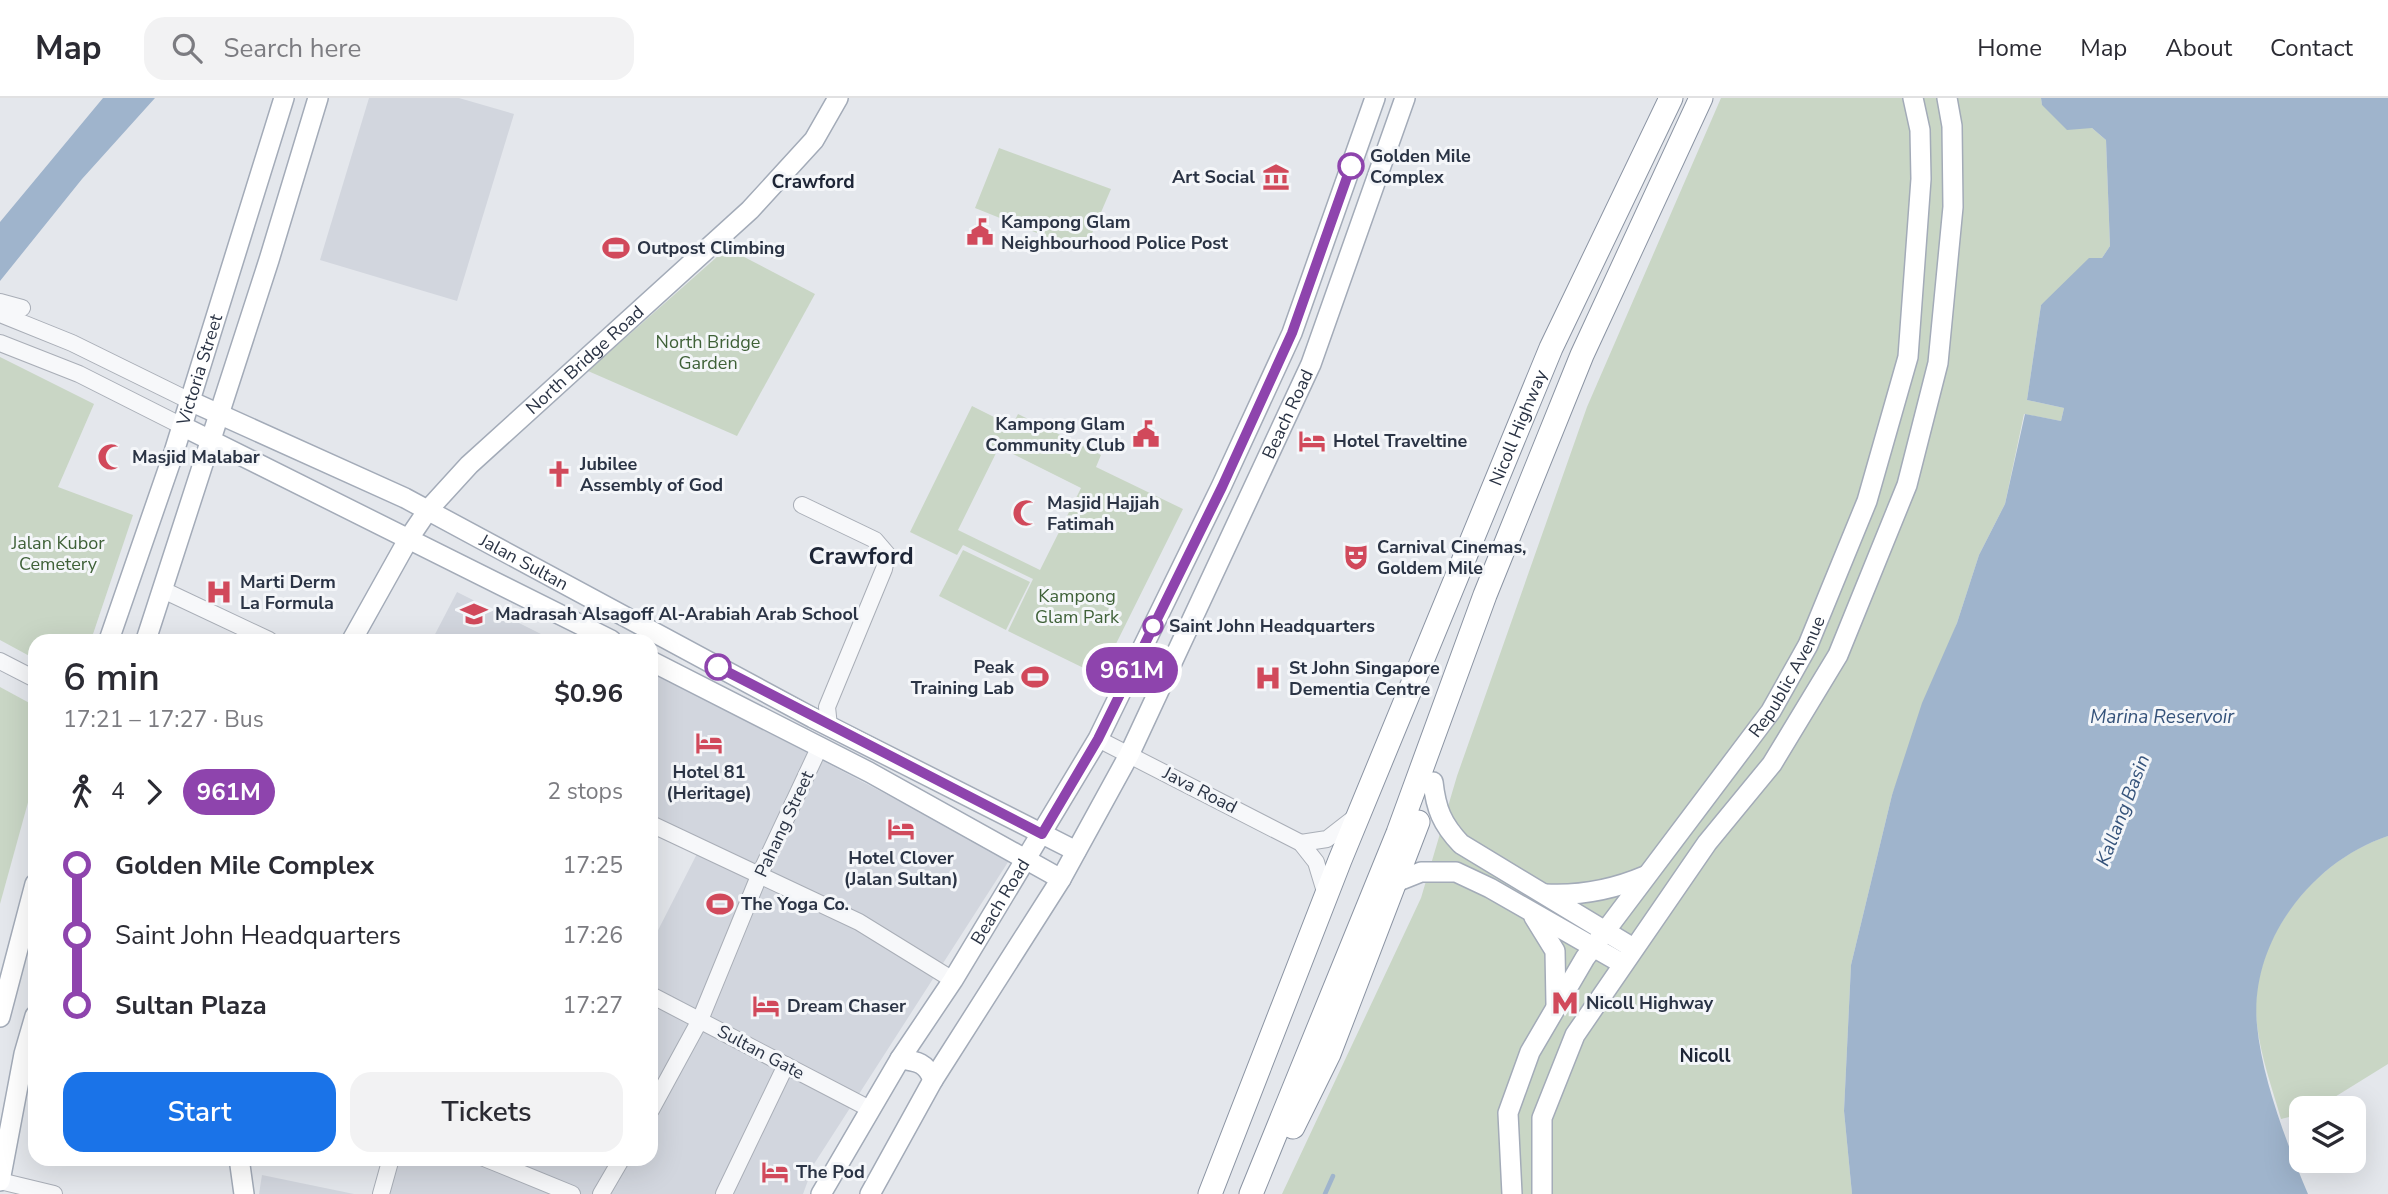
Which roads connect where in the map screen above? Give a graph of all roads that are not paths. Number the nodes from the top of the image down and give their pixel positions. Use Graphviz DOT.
graph roads {
  1 [pos="284,98"];
  2 [pos="317,98"];
  3 [pos="838,98"];
  4 [pos="1375,98"];
  5 [pos="1405,98"];
  6 [pos="1671,98"];
  7 [pos="1701,98"];
  8 [pos="1913,98"];
  9 [pos="1947,98"];
  10 [pos="0,302"];
  11 [pos="22,308"];
  12 [pos="0,314"];
  13 [pos="0,343"];
  14 [pos="190,401"];
  15 [pos="218,415"];
  16 [pos="182,426"];
  17 [pos="211,439"];
  18 [pos="802,505"];
  19 [pos="428,510"];
  20 [pos="409,538"];
  21 [pos="163,590"];
  22 [pos="1485,595"];
  23 [pos="111,634"];
  24 [pos="148,634"];
  25 [pos="256,634"];
  26 [pos="355,634"];
  27 [pos="599,634"];
  28 [pos="658,634"];
  29 [pos="658,634"];
  30 [pos="0,661"];
  31 [pos="658,664"];
  32 [pos="28,675"];
  33 [pos="1121,691"];
  34 [pos="1152,708"];
  35 [pos="821,722"];
  36 [pos="1098,739"];
  37 [pos="811,741"];
  38 [pos="1129,755"];
  39 [pos="1433,782"];
  40 [pos="1361,810"];
  41 [pos="658,827"];
  42 [pos="1042,834"];
  43 [pos="1301,843"];
  44 [pos="1076,851"];
  45 [pos="1027,860"];
  46 [pos="1648,874"];
  47 [pos="759,876"];
  48 [pos="1061,879"];
  49 [pos="1396,882"];
  50 [pos="1326,895"];
  51 [pos="1534,901"];
  52 [pos="28,909"];
  53 [pos="1600,940"];
  54 [pos="1628,956"];
  55 [pos="953,980"];
  56 [pos="658,999"];
  57 [pos="1556,1004"];
  58 [pos="1,1006"];
  59 [pos="700,1020"];
  60 [pos="900,1059"];
  61 [pos="28,1064"];
  62 [pos="786,1065"];
  63 [pos="933,1080"];
  64 [pos="658,1095"];
  65 [pos="870,1109"];
  66 [pos="240,1166"];
  67 [pos="389,1166"];
  68 [pos="504,1166"];
  69 [pos="617,1166"];
  70 [pos="0,1181"];
  71 [pos="383,1193"];
  72 [pos="54,1194"];
  73 [pos="244,1194"];
  74 [pos="572,1194"];
  75 [pos="601,1194"];
  76 [pos="724,1194"];
  77 [pos="821,1194"];
  78 [pos="870,1194"];
  79 [pos="1210,1194"];
  80 [pos="1254,1194"];
  81 [pos="1512,1194"];
  82 [pos="1542,1194"];
  1 -- 14 [label="main road, Victoria Street"];
  2 -- 15 [label="main road, Victoria Street"];
  3 -- 19 [label="main road, North Bridge Road"];
  4 -- 33 [label="main road, Beach Road"];
  5 -- 34 [label="main road, Beach Road"];
  6 -- 40 [label="highway, Nicoll Highway"];
  7 -- 22 [label="highway, Nicoll Highway"];
  8 -- 46 [label="main road, Republic Avenue"];
  9 -- 54 [label="main road, Republic Avenue"];
  10 -- 11 [label="street"];
  12 -- 14 [label="street, Jalan Sultan"];
  13 -- 16 [label="street, Jalan Sultan"];
  14 -- 15 [label="main road, Jalan Sultan"];
  14 -- 16 [label="main road, Victoria Street"];
  15 -- 17 [label="main road, Victoria Street"];
  15 -- 19 [label="main road, Jalan Sultan"];
  16 -- 17 [label="main road, Jalan Sultan"];
  16 -- 23 [label="main road, Victoria Street"];
  17 -- 20 [label="main road, Jalan Sultan"];
  17 -- 21 [label="main road, Victoria Street"];
  18 -- 35 [label="street, Pahang Street"];
  19 -- 20 [label="main road, North Bridge Road"];
  19 -- 28 [label="main road, Jalan Sultan"];
  20 -- 26 [label="main road, North Bridge Road"];
  20 -- 27 [label="main road, Jalan Sultan"];
  21 -- 24 [label="main road, Victoria Street"];
  21 -- 25 [label="street"];
  22 -- 39 [label="highway"];
  22 -- 80 [label="highway, Nicoll Highway"];
  29 -- 35 [label="main road, Jalan Sultan"];
  30 -- 32 [label="street"];
  31 -- 37 [label="main road"];
  33 -- 34 [label="main road"];
  33 -- 36 [label="main road, Beach Road"];
  34 -- 38 [label="main road, Beach Road"];
  35 -- 37 [label="street, Pahang Street"];
  35 -- 42 [label="main road, Jalan Sultan"];
  36 -- 38 [label="street, Java Road"];
  36 -- 42 [label="main road, Beach Road"];
  37 -- 45 [label="main road"];
  37 -- 47 [label="street, Pahang Street"];
  38 -- 43 [label="street, Java Road"];
  38 -- 44 [label="main road, Beach Road"];
  39 -- 49 [label="highway"];
  39 -- 51 [label="main road"];
  40 -- 43 [label="street"];
  40 -- 50 [label="highway, Nicoll Highway"];
  41 -- 47 [label="street"];
  42 -- 44 [label="main road, Jalan Sultan"];
  42 -- 45 [label="main road, Beach Road"];
  43 -- 50 [label="street"];
  44 -- 48 [label="main road, Beach Road"];
  45 -- 48 [label="main road"];
  45 -- 55 [label="main road, Beach Road"];
  46 -- 51 [label="main road"];
  46 -- 53 [label="main road, Republic Avenue"];
  47 -- 55 [label="street"];
  47 -- 59 [label="street, Pahang Street"];
  48 -- 63 [label="main road, Beach Road"];
  49 -- 51 [label="main road"];
  49 -- 80 [label="highway"];
  50 -- 79 [label="highway, Nicoll Highway"];
  51 -- 53 [label="main road"];
  51 -- 57 [label="main road"];
  52 -- 58 [label="main road"];
  53 -- 54 [label="main road"];
  53 -- 57 [label="main road, Republic Avenue"];
  54 -- 82 [label="main road, Republic Avenue"];
  55 -- 60 [label="main road, Beach Road"];
  56 -- 59 [label="street, Sultan Gate"];
  57 -- 81 [label="main road, Republic Avenue"];
  59 -- 62 [label="street, Sultan Gate"];
  59 -- 64 [label="street, Pahang Street"];
  60 -- 63 [label="main road"];
  60 -- 65 [label="main road, Beach Road"];
  61 -- 70 [label="main road"];
  62 -- 65 [label="street, Sultan Gate"];
  62 -- 76 [label="street"];
  63 -- 78 [label="main road, Beach Road"];
  65 -- 77 [label="main road, Beach Road"];
  66 -- 73 [label="main road"];
  67 -- 71 [label="street"];
  68 -- 74 [label="street"];
  69 -- 75 [label="street"];
  70 -- 72 [label="street"];
}
